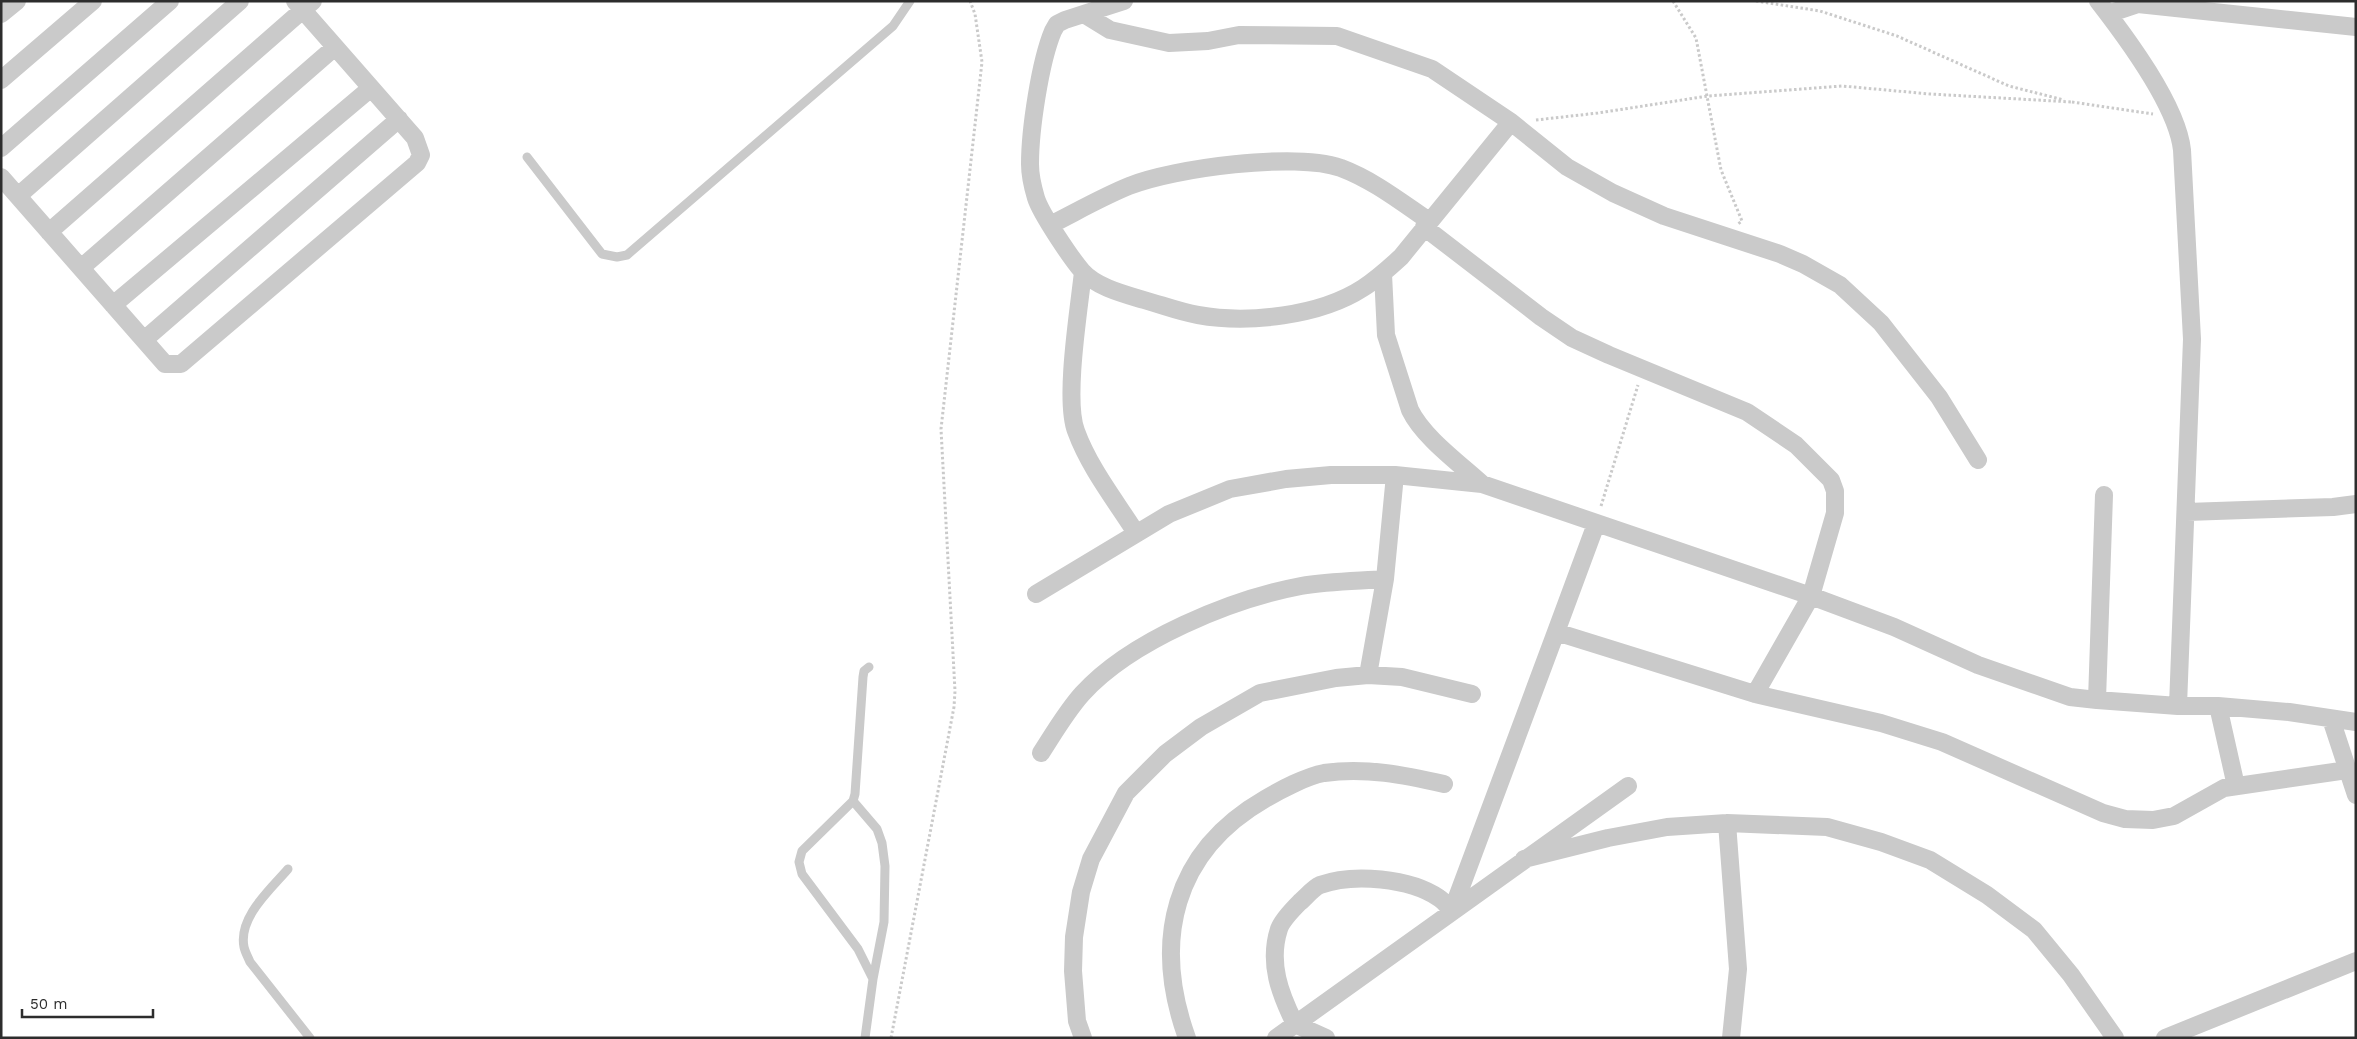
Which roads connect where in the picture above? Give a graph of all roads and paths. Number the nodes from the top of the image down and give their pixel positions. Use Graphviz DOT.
graph roads {
  1 [pos="17,1"];
  2 [pos="93,1"];
  3 [pos="170,1"];
  4 [pos="240,1"];
  5 [pos="910,1"];
  6 [pos="970,1"];
  7 [pos="1124,1"];
  8 [pos="1673,1"];
  9 [pos="1756,1"];
  10 [pos="304,4"];
  11 [pos="2103,8"];
  12 [pos="1,14"];
  13 [pos="1084,14"];
  14 [pos="2356,27"];
  15 [pos="335,47"];
  16 [pos="1,80"];
  17 [pos="371,88"];
  18 [pos="1708,96"];
  19 [pos="2072,102"];
  20 [pos="2172,116"];
  21 [pos="398,119"];
  22 [pos="1511,122"];
  23 [pos="1,148"];
  24 [pos="527,157"];
  25 [pos="1,177"];
  26 [pos="18,196"];
  27 [pos="1426,224"];
  28 [pos="1050,225"];
  29 [pos="49,232"];
  30 [pos="1727,235"];
  31 [pos="81,268"];
  32 [pos="1083,272"];
  33 [pos="1383,274"];
  34 [pos="113,305"];
  35 [pos="144,340"];
  36 [pos="1643,368"];
  37 [pos="1978,460"];
  38 [pos="1395,474"];
  39 [pos="1482,484"];
  40 [pos="2104,495"];
  41 [pos="2356,504"];
  42 [pos="2187,512"];
  43 [pos="1596,524"];
  44 [pos="1136,533"];
  45 [pos="1385,579"];
  46 [pos="1036,594"];
  47 [pos="1811,596"];
  48 [pos="1556,632"];
  49 [pos="869,667"];
  50 [pos="1368,675"];
  51 [pos="1472,694"];
  52 [pos="1755,694"];
  53 [pos="2097,700"];
  54 [pos="2178,706"];
  55 [pos="2218,706"];
  56 [pos="2331,719"];
  57 [pos="2356,722"];
  58 [pos="1041,753"];
  59 [pos="2347,770"];
  60 [pos="1444,784"];
  61 [pos="1628,786"];
  62 [pos="2236,786"];
  63 [pos="2356,795"];
  64 [pos="852,801"];
  65 [pos="1727,823"];
  66 [pos="1524,859"];
  67 [pos="288,869"];
  68 [pos="1452,911"];
  69 [pos="2356,961"];
  70 [pos="873,979"];
  71 [pos="1295,1024"];
  72 [pos="310,1038"];
  73 [pos="865,1038"];
  74 [pos="891,1038"];
  75 [pos="1083,1038"];
  76 [pos="1187,1038"];
  77 [pos="1276,1038"];
  78 [pos="1326,1038"];
  79 [pos="1731,1038"];
  80 [pos="2116,1038"];
  81 [pos="2165,1038"];
  1 -- 12 [label="street"];
  2 -- 16 [label="street"];
  3 -- 23 [label="street"];
  4 -- 26 [label="street"];
  5 -- 24 [label="lane"];
  6 -- 74 [label="path"];
  7 -- 13 [label="street"];
  8 -- 18 [label="path"];
  9 -- 19 [label="path"];
  10 -- 15 [label="street"];
  10 -- 29 [label="street"];
  11 -- 14 [label="street"];
  11 -- 20 [label="street"];
  13 -- 22 [label="street"];
  13 -- 28 [label="street"];
  15 -- 17 [label="street"];
  15 -- 31 [label="street"];
  17 -- 21 [label="street"];
  17 -- 34 [label="street"];
  18 -- 19 [label="path"];
  18 -- 22 [label="path"];
  18 -- 30 [label="path"];
  19 -- 20 [label="path"];
  20 -- 42 [label="street"];
  21 -- 35 [label="street"];
  21 -- 35 [label="street"];
  22 -- 27 [label="street"];
  22 -- 30 [label="street"];
  25 -- 26 [label="street"];
  26 -- 29 [label="street"];
  27 -- 28 [label="street"];
  27 -- 33 [label="street"];
  27 -- 36 [label="street"];
  28 -- 32 [label="street"];
  29 -- 31 [label="street"];
  30 -- 37 [label="street"];
  31 -- 34 [label="street"];
  32 -- 33 [label="street"];
  32 -- 44 [label="street"];
  33 -- 39 [label="street"];
  34 -- 35 [label="street"];
  36 -- 43 [label="path"];
  36 -- 47 [label="street"];
  38 -- 39 [label="street"];
  38 -- 44 [label="street"];
  38 -- 45 [label="street"];
  39 -- 43 [label="street"];
  40 -- 53 [label="street"];
  41 -- 42 [label="street"];
  42 -- 54 [label="street"];
  43 -- 47 [label="street"];
  43 -- 48 [label="street"];
  44 -- 46 [label="street"];
  45 -- 50 [label="street"];
  45 -- 58 [label="street"];
  47 -- 52 [label="street"];
  47 -- 53 [label="street"];
  48 -- 52 [label="street"];
  48 -- 68 [label="street"];
  49 -- 64 [label="lane"];
  50 -- 51 [label="street"];
  50 -- 75 [label="street"];
  52 -- 62 [label="street"];
  53 -- 54 [label="street"];
  54 -- 55 [label="street"];
  55 -- 56 [label="street"];
  55 -- 62 [label="street"];
  56 -- 57 [label="street"];
  56 -- 59 [label="street"];
  59 -- 62 [label="street"];
  59 -- 63 [label="street"];
  60 -- 76 [label="street"];
  61 -- 66 [label="street"];
  64 -- 70 [label="lane"];
  64 -- 70 [label="lane"];
  65 -- 66 [label="street"];
  65 -- 79 [label="street"];
  65 -- 80 [label="street"];
  66 -- 68 [label="street"];
  67 -- 72 [label="lane"];
  68 -- 71 [label="street"];
  68 -- 71 [label="street"];
  69 -- 81 [label="street"];
  70 -- 73 [label="lane"];
  71 -- 77 [label="street"];
  71 -- 78 [label="street"];
}
